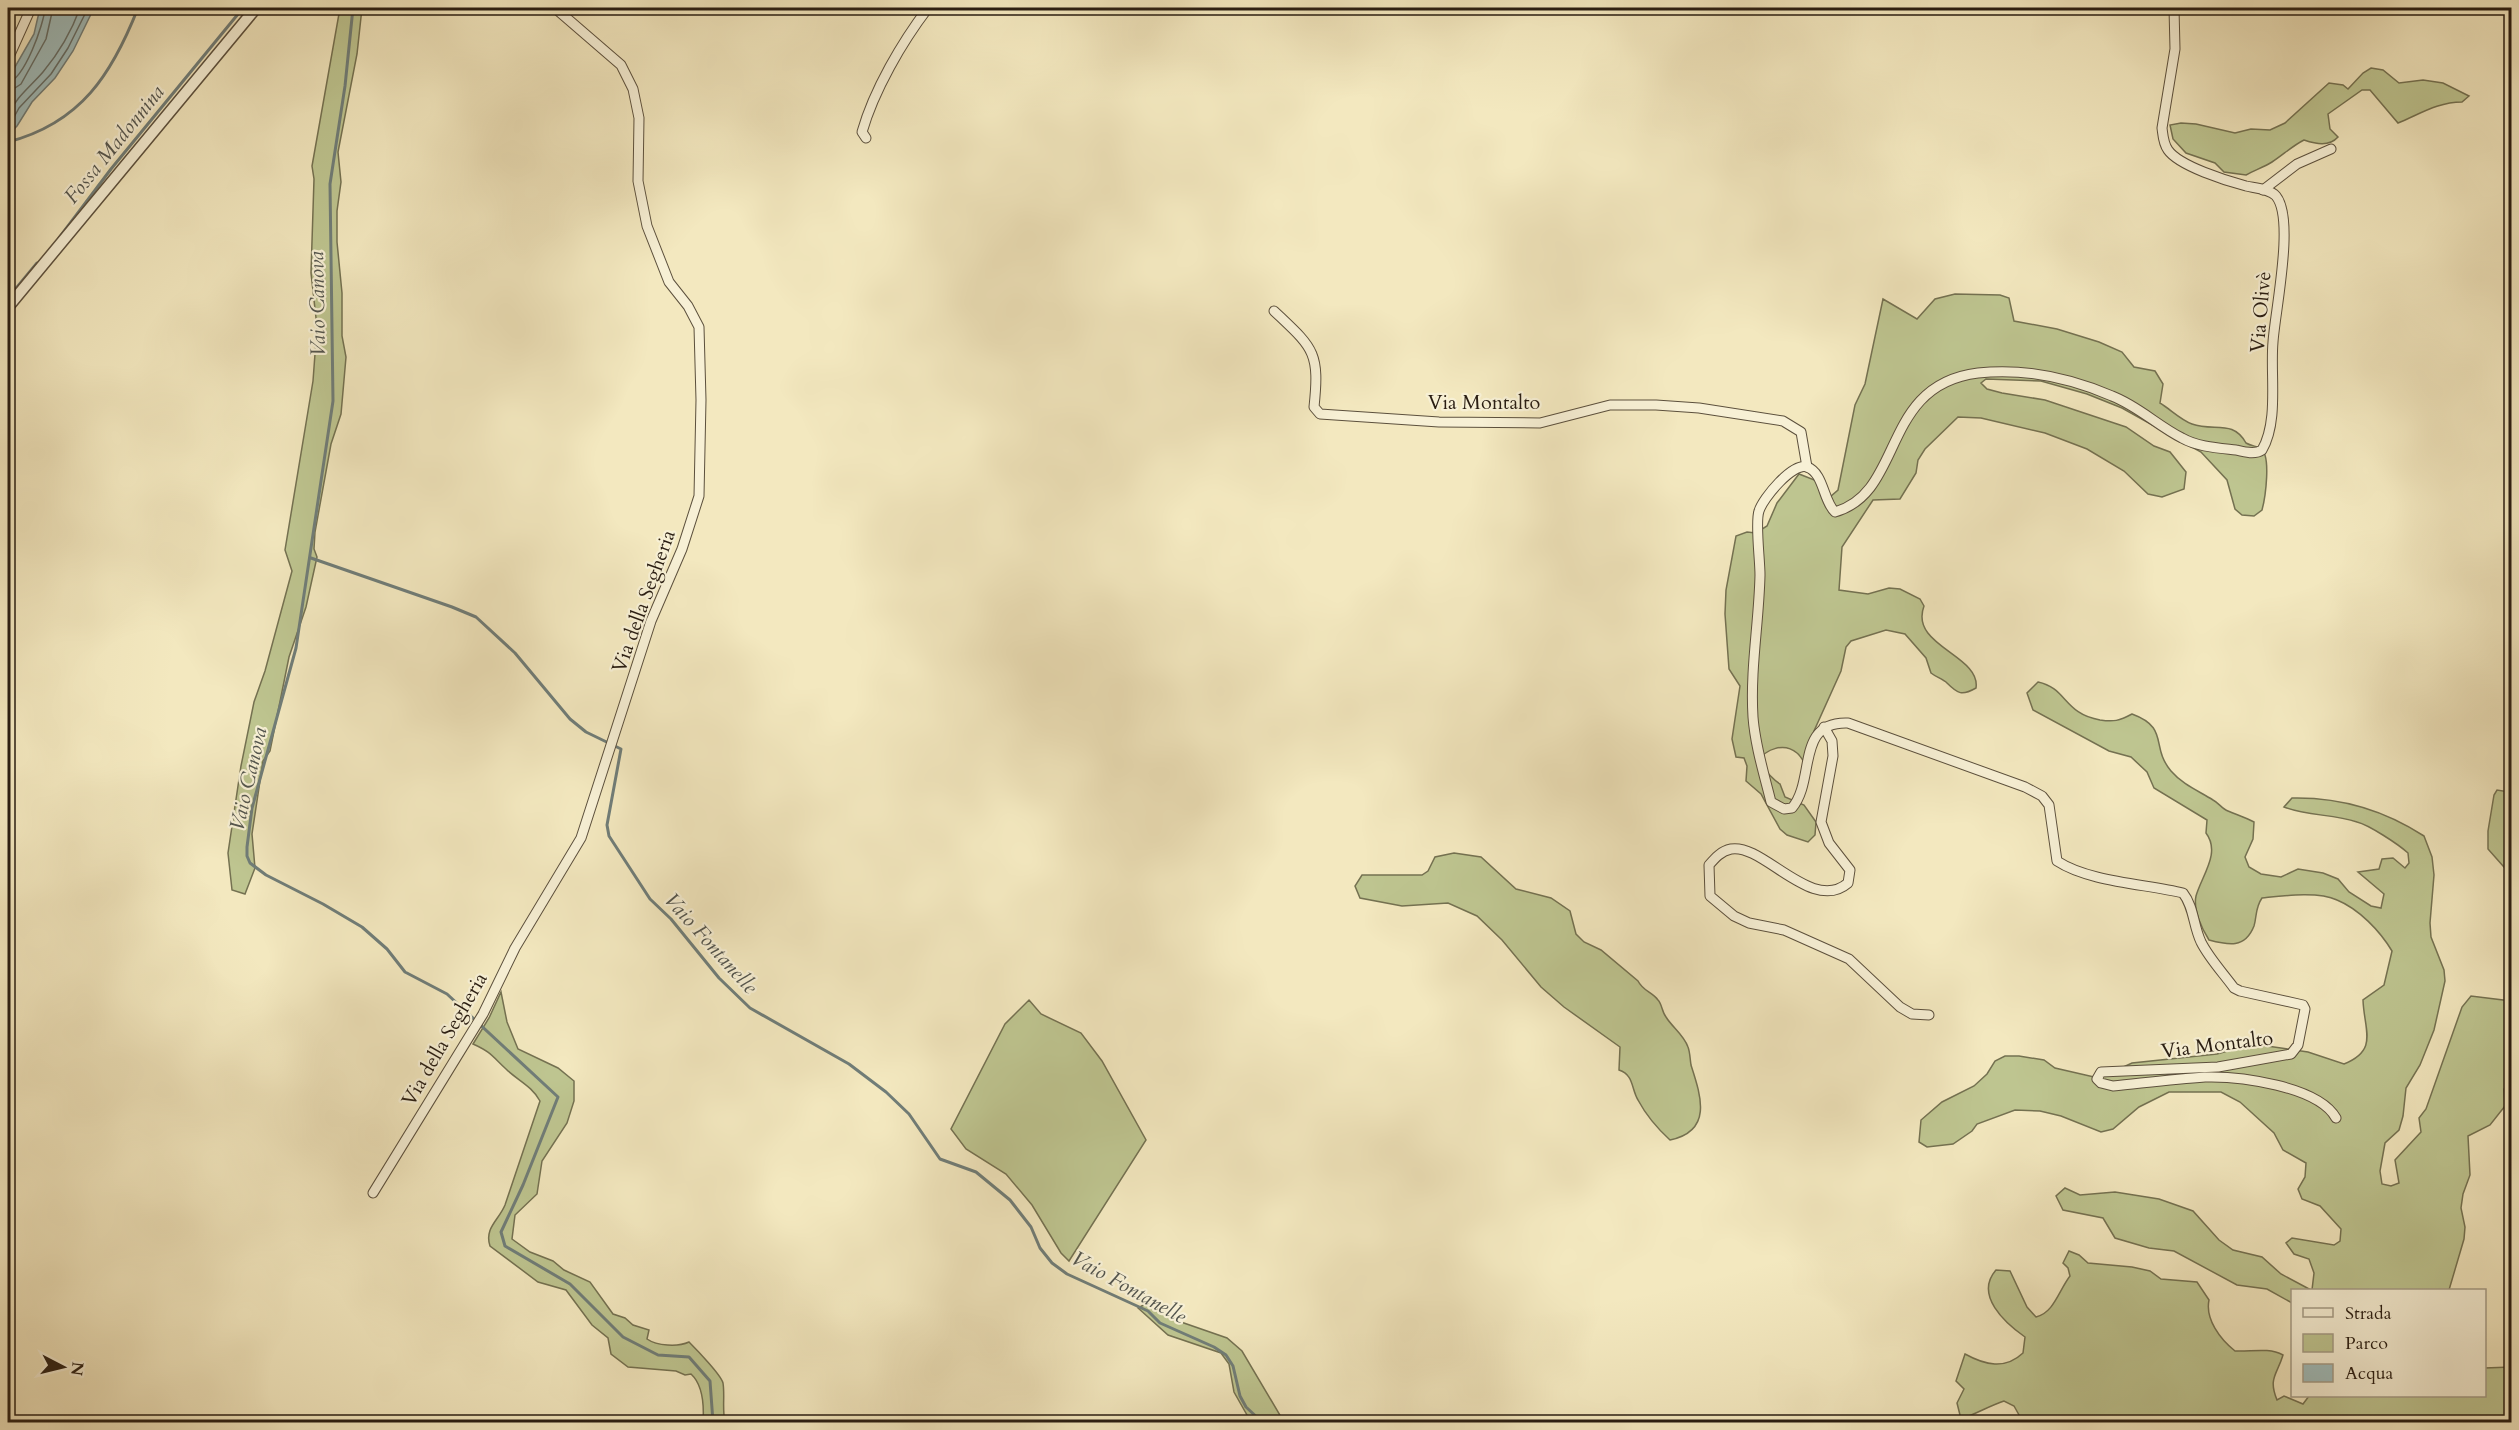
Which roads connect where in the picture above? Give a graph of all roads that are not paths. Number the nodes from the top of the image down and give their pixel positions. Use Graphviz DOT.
graph roads {
  1 [pos="31,8"];
  2 [pos="256,8"];
  3 [pos="555,8"];
  4 [pos="928,8"];
  5 [pos="2174,8"];
  6 [pos="8,59"];
  7 [pos="866,138"];
  8 [pos="2331,149"];
  9 [pos="2263,190"];
  10 [pos="8,307"];
  11 [pos="1274,311"];
  12 [pos="2265,445"];
  13 [pos="1807,467"];
  14 [pos="1824,727"];
  15 [pos="1929,1016"];
  16 [pos="2336,1118"];
  17 [pos="373,1193"];
  1 -- 6 [label="street"];
  2 -- 10 [label="street"];
  3 -- 17 [label="street, Via della Segheria"];
  4 -- 7 [label="street"];
  5 -- 9 [label="street"];
  8 -- 9 [label="street"];
  9 -- 12 [label="street, Via Olivè"];
  11 -- 13 [label="street, Via Montalto"];
  12 -- 13 [label="street, Via Montalto"];
  13 -- 14 [label="street"];
  14 -- 15 [label="street"];
  14 -- 16 [label="street, Via Montalto"];
}
